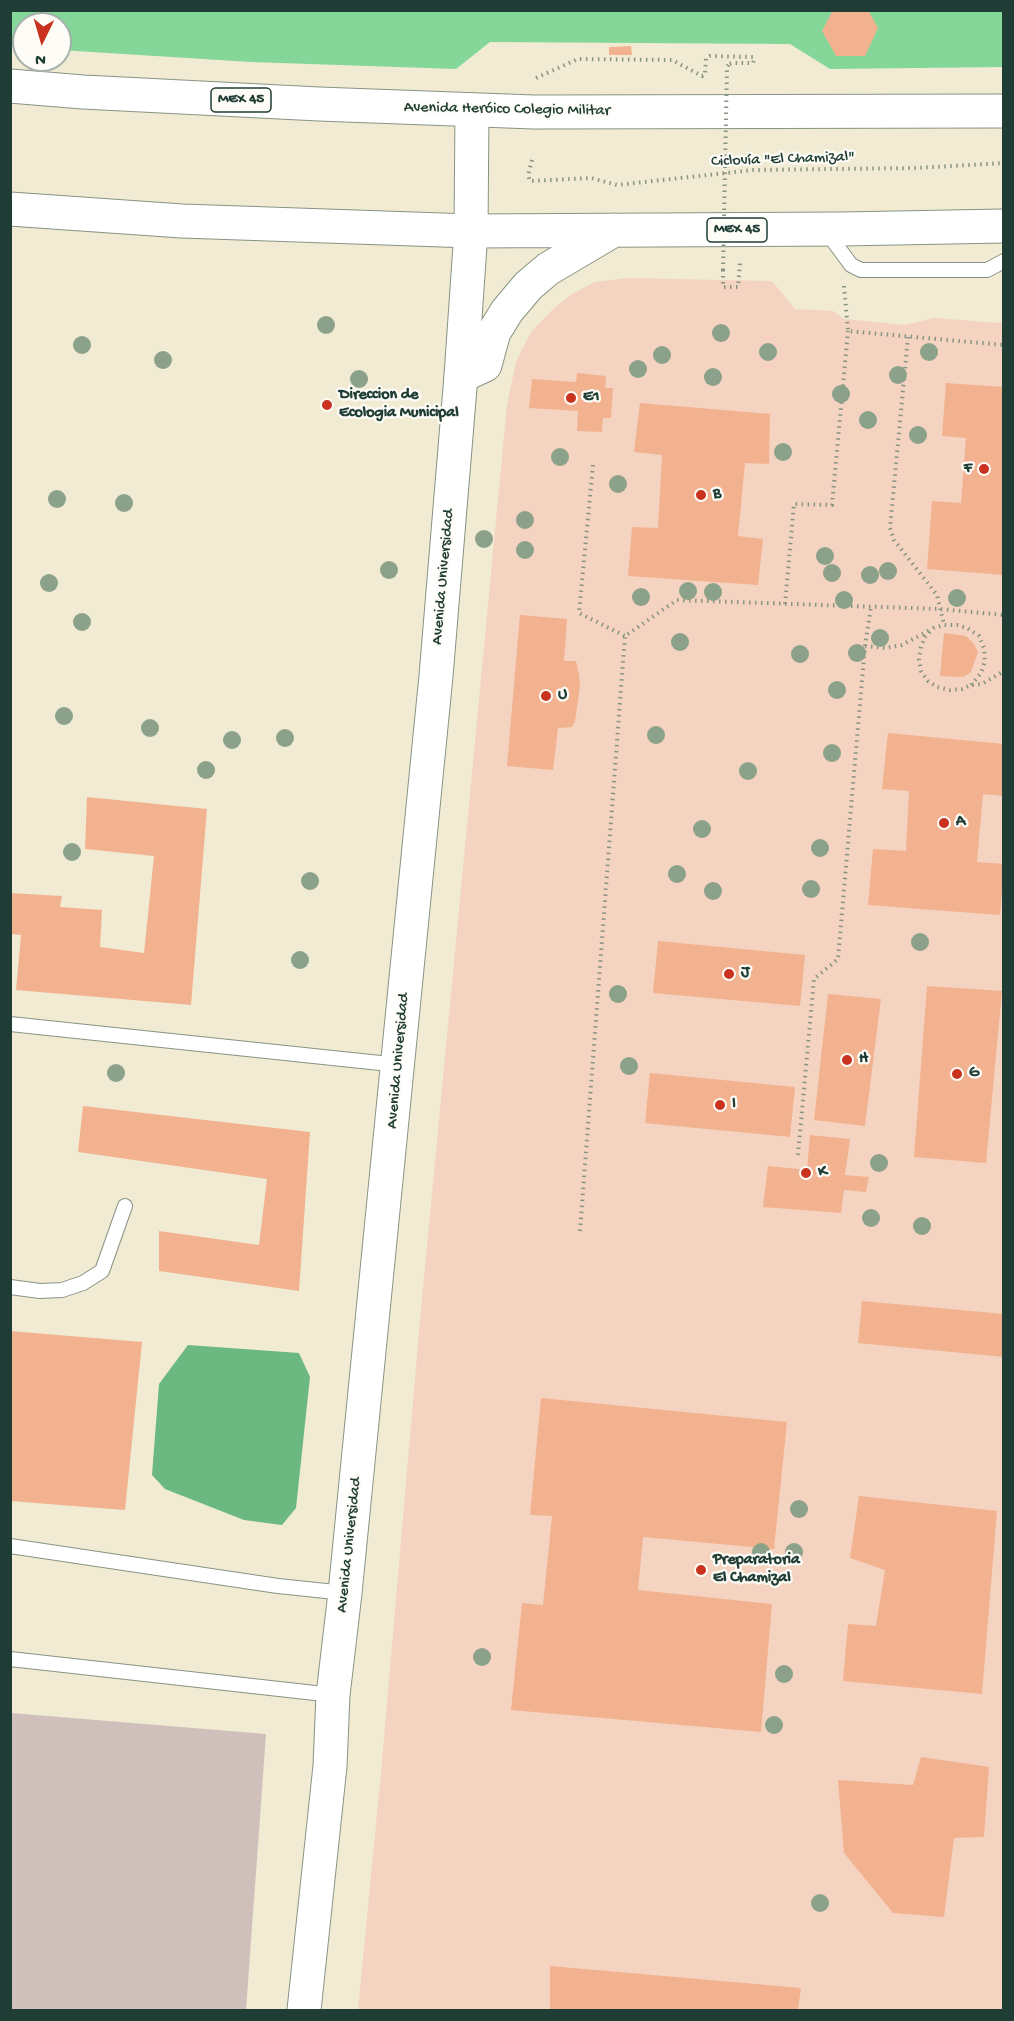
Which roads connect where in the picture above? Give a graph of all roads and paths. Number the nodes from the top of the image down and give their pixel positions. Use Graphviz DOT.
graph roads {
  1 [pos="535,79"];
  2 [pos="10,86"];
  3 [pos="472,110"];
  4 [pos="1004,111"];
  5 [pos="532,160"];
  6 [pos="1004,163"];
  7 [pos="10,209"];
  8 [pos="1004,226"];
  9 [pos="825,229"];
  10 [pos="614,230"];
  11 [pos="471,231"];
  12 [pos="1004,261"];
  13 [pos="718,263"];
  14 [pos="740,263"];
  15 [pos="752,263"];
  16 [pos="844,282"];
  17 [pos="848,331"];
  18 [pos="908,337"];
  19 [pos="1004,345"];
  20 [pos="461,376"];
  21 [pos="593,465"];
  22 [pos="785,604"];
  23 [pos="871,607"];
  24 [pos="939,609"];
  25 [pos="1004,615"];
  26 [pos="944,625"];
  27 [pos="934,628"];
  28 [pos="625,636"];
  29 [pos="865,646"];
  30 [pos="1004,671"];
  31 [pos="971,685"];
  32 [pos="10,1024"];
  33 [pos="399,1065"];
  34 [pos="798,1155"];
  35 [pos="125,1206"];
  36 [pos="580,1232"];
  37 [pos="10,1287"];
  38 [pos="10,1546"];
  39 [pos="345,1593"];
  40 [pos="10,1659"];
  41 [pos="333,1695"];
  42 [pos="304,2010"];
  1 -- 14 [label="path, bridge"];
  2 -- 3 [label="main road, Avenida Heróico Colegio Militar / MEX 45"];
  3 -- 4 [label="main road, Avenida Heróico Colegio Militar / MEX 45"];
  3 -- 11 [label="main road, Avenida Universidad"];
  5 -- 6 [label="path, Ciclovía \"El Chamizal\""];
  7 -- 11 [label="main road, MEX 45"];
  8 -- 9 [label="main road, MEX 45"];
  9 -- 10 [label="main road, MEX 45"];
  9 -- 12 [label="lane"];
  10 -- 11 [label="main road, MEX 45"];
  10 -- 20 [label="main road"];
  11 -- 20 [label="main road, Avenida Universidad"];
  13 -- 14 [label="path"];
  14 -- 15 [label="path"];
  16 -- 17 [label="path"];
  17 -- 18 [label="path"];
  17 -- 22 [label="path"];
  18 -- 19 [label="path"];
  18 -- 24 [label="path"];
  20 -- 33 [label="main road, Avenida Universidad"];
  21 -- 28 [label="path"];
  22 -- 23 [label="path"];
  22 -- 28 [label="path"];
  23 -- 24 [label="path"];
  23 -- 29 [label="path"];
  24 -- 25 [label="path"];
  24 -- 26 [label="path"];
  26 -- 27 [label="path"];
  26 -- 31 [label="path"];
  27 -- 29 [label="path"];
  27 -- 31 [label="path"];
  28 -- 36 [label="path"];
  29 -- 34 [label="path"];
  30 -- 31 [label="path"];
  32 -- 33 [label="lane"];
  33 -- 39 [label="main road, Avenida Universidad"];
  35 -- 37 [label="lane"];
  38 -- 39 [label="lane"];
  39 -- 41 [label="main road, Avenida Universidad"];
  40 -- 41 [label="lane"];
  41 -- 42 [label="main road, Avenida Universidad"];
}
